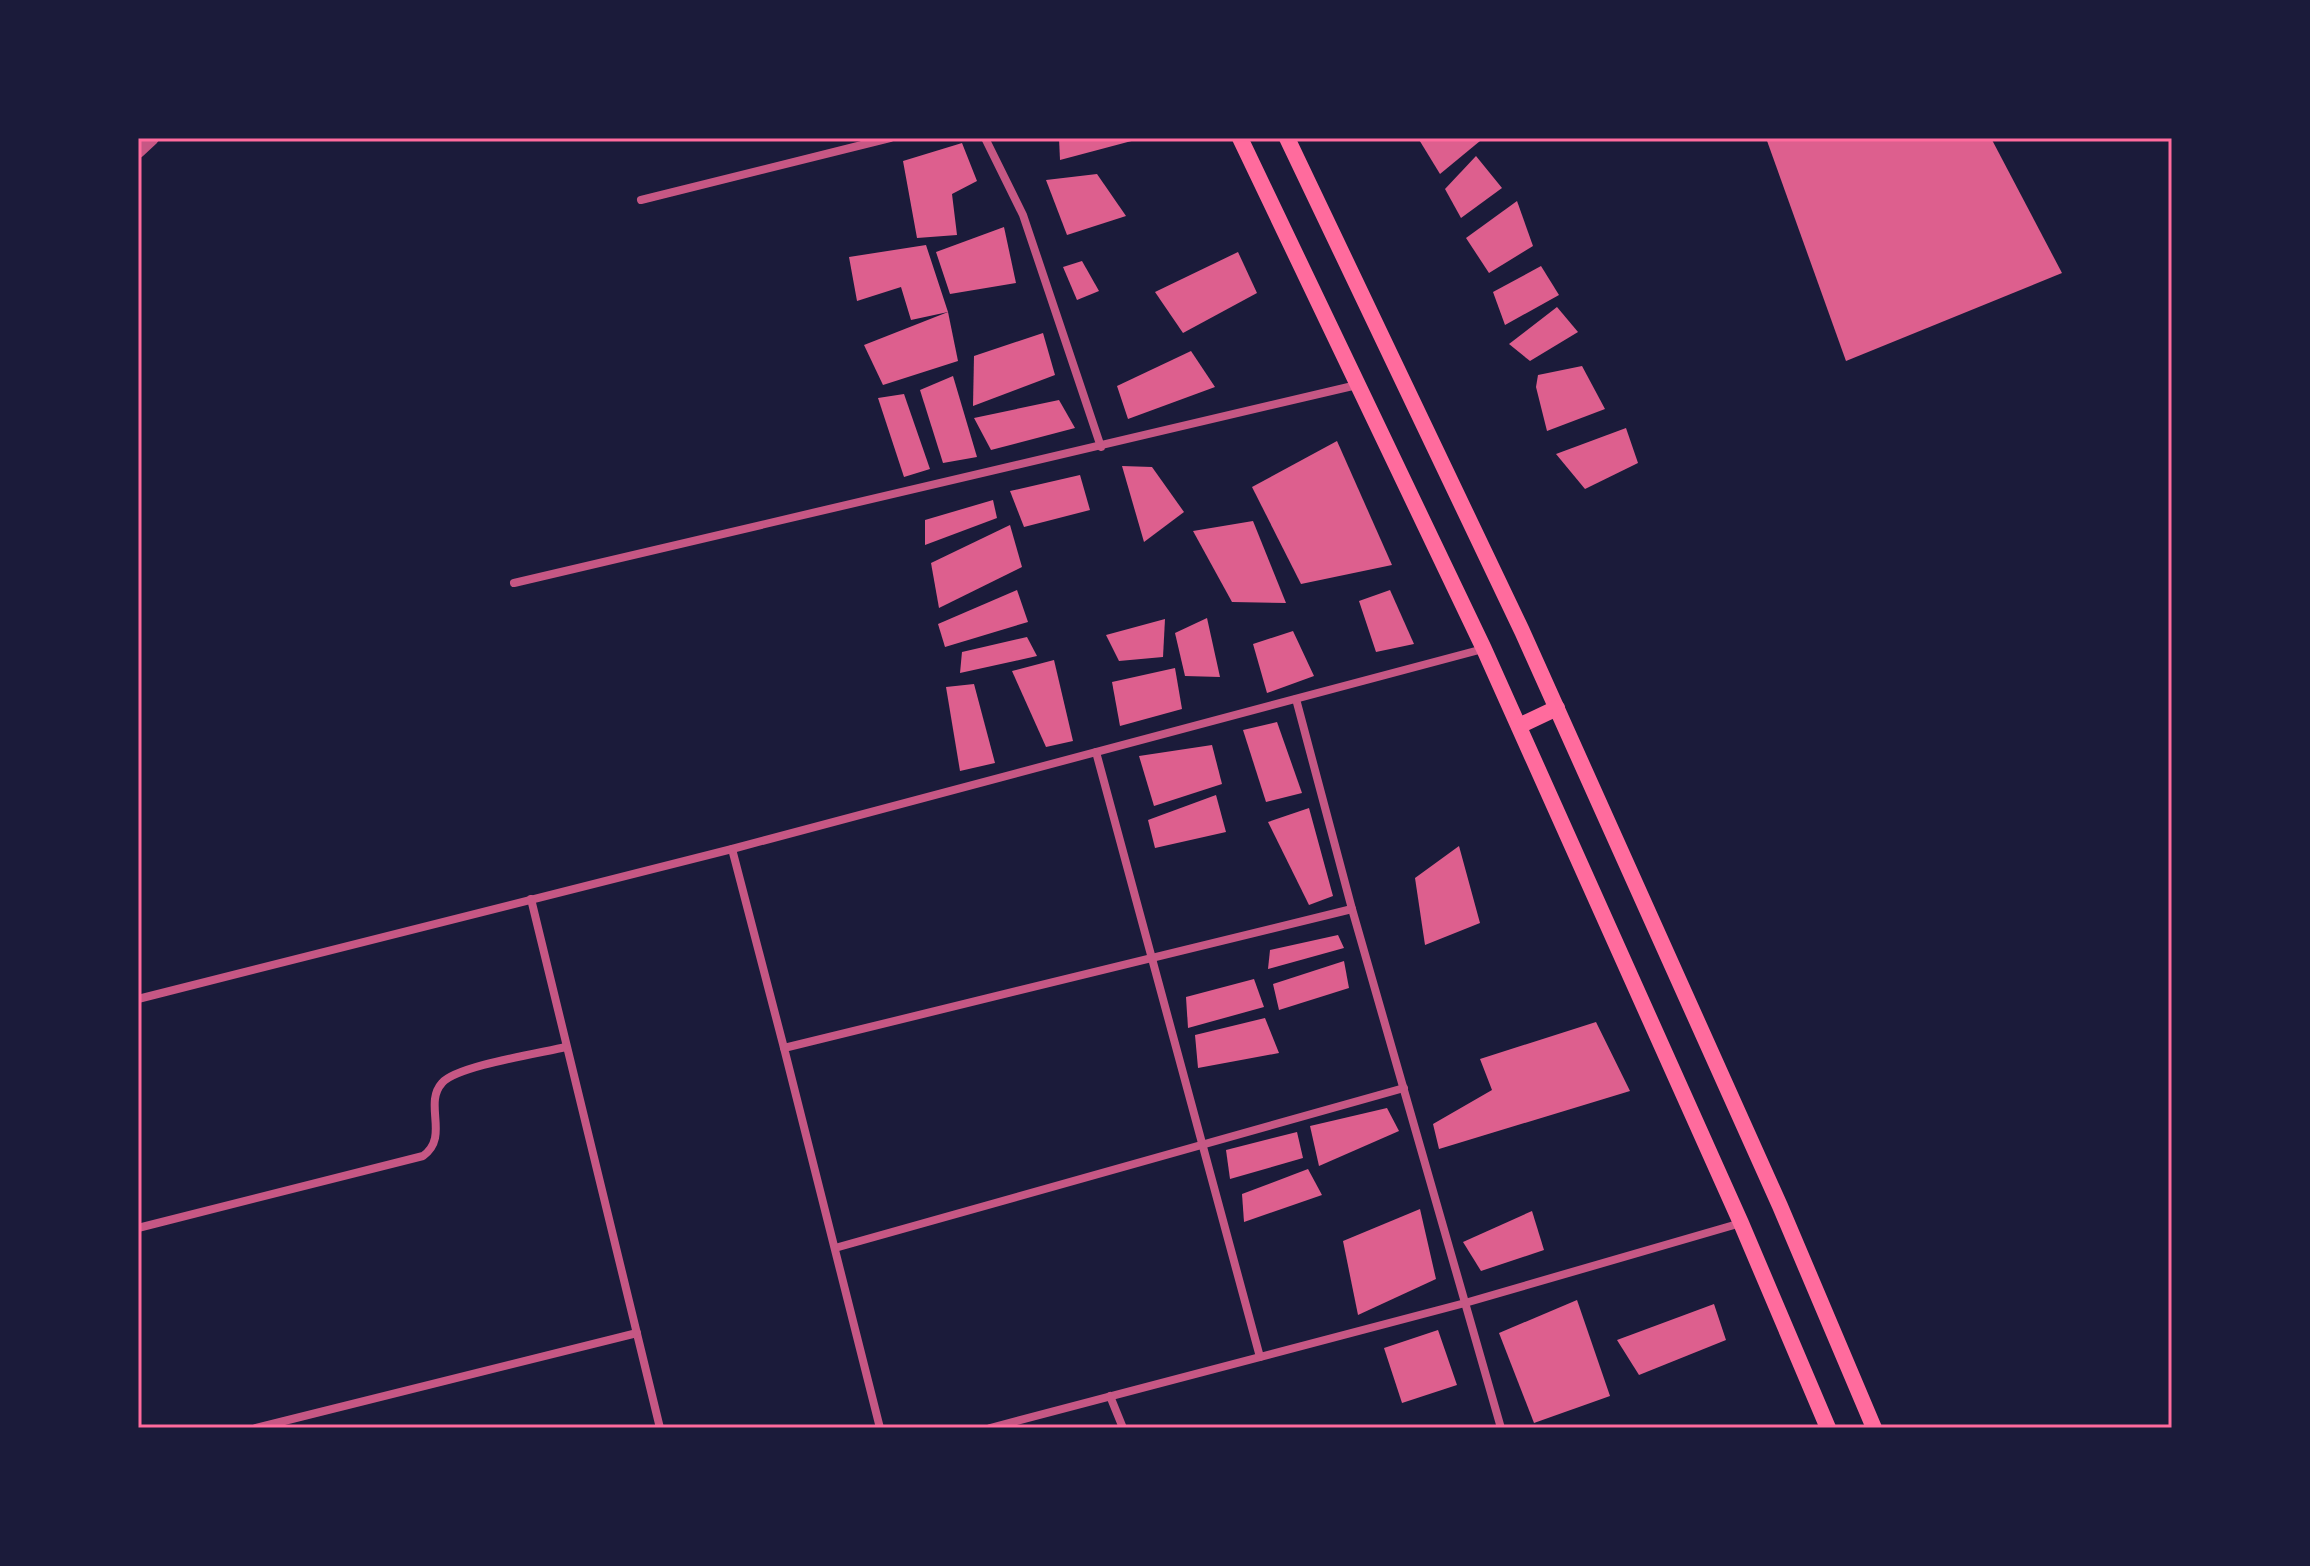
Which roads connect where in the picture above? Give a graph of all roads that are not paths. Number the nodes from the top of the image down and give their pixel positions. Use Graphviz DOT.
graph roads {
  1 [pos="152,138"];
  2 [pos="890,138"];
  3 [pos="985,138"];
  4 [pos="1240,138"];
  5 [pos="1287,138"];
  6 [pos="138,151"];
  7 [pos="641,200"];
  8 [pos="1357,385"];
  9 [pos="1101,447"];
  10 [pos="514,583"];
  11 [pos="1484,649"];
  12 [pos="1296,699"];
  13 [pos="1557,708"];
  14 [pos="1519,726"];
  15 [pos="1096,752"];
  16 [pos="732,849"];
  17 [pos="531,899"];
  18 [pos="1352,909"];
  19 [pos="1152,958"];
  20 [pos="138,999"];
  21 [pos="566,1047"];
  22 [pos="784,1048"];
  23 [pos="1404,1088"];
  24 [pos="1200,1145"];
  25 [pos="1741,1223"];
  26 [pos="138,1228"];
  27 [pos="835,1248"];
  28 [pos="1465,1303"];
  29 [pos="637,1333"];
  30 [pos="1260,1357"];
  31 [pos="1110,1396"];
  32 [pos="256,1428"];
  33 [pos="660,1428"];
  34 [pos="880,1428"];
  35 [pos="990,1428"];
  36 [pos="1123,1428"];
  37 [pos="1501,1428"];
  38 [pos="1828,1428"];
  39 [pos="1874,1428"];
  1 -- 6 [label="street"];
  2 -- 7 [label="street"];
  3 -- 9 [label="street"];
  4 -- 8 [label="main road"];
  5 -- 13 [label="main road"];
  8 -- 9 [label="street"];
  8 -- 11 [label="main road"];
  9 -- 10 [label="street"];
  11 -- 12 [label="street"];
  11 -- 14 [label="main road"];
  12 -- 15 [label="street"];
  12 -- 18 [label="street"];
  13 -- 14 [label="main road"];
  13 -- 39 [label="main road"];
  14 -- 25 [label="main road"];
  15 -- 16 [label="street"];
  15 -- 19 [label="street"];
  16 -- 17 [label="street"];
  16 -- 22 [label="street"];
  17 -- 20 [label="street"];
  17 -- 21 [label="street"];
  18 -- 19 [label="street"];
  18 -- 23 [label="street"];
  19 -- 22 [label="street"];
  19 -- 24 [label="street"];
  21 -- 26 [label="street"];
  21 -- 29 [label="street"];
  22 -- 27 [label="street"];
  23 -- 24 [label="street"];
  23 -- 28 [label="street"];
  24 -- 27 [label="street"];
  24 -- 30 [label="street"];
  25 -- 28 [label="street"];
  25 -- 38 [label="main road"];
  27 -- 34 [label="street"];
  28 -- 30 [label="street"];
  28 -- 37 [label="street"];
  29 -- 32 [label="street"];
  29 -- 33 [label="street"];
  30 -- 31 [label="street"];
  31 -- 35 [label="street"];
  31 -- 36 [label="street"];
}
